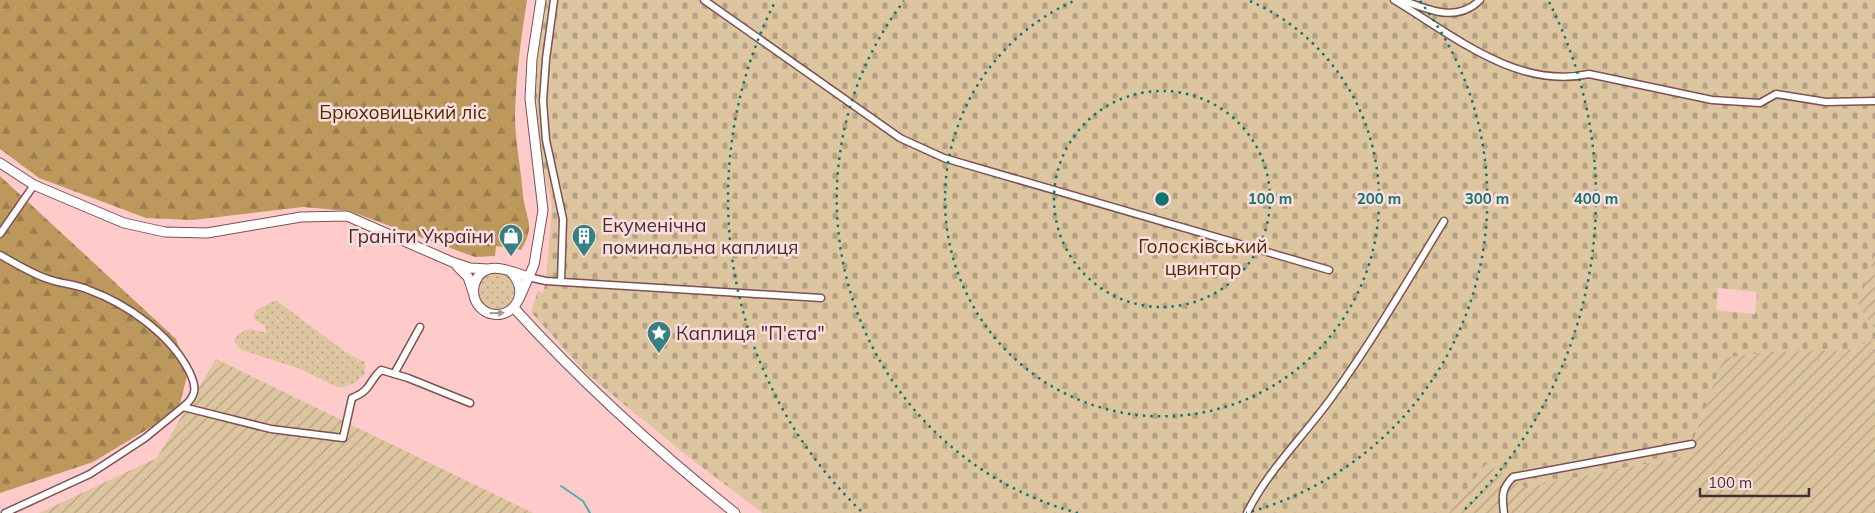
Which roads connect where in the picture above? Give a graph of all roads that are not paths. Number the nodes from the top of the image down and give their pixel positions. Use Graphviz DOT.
graph roads {
  1 [pos="541,0"];
  2 [pos="554,0"];
  3 [pos="704,0"];
  4 [pos="1394,0"];
  5 [pos="1402,0"];
  6 [pos="1480,0"];
  7 [pos="1875,101"];
  8 [pos="0,163"];
  9 [pos="34,185"];
  10 [pos="1444,221"];
  11 [pos="0,234"];
  12 [pos="0,255"];
  13 [pos="452,262"];
  14 [pos="488,269"];
  15 [pos="1329,270"];
  16 [pos="510,271"];
  17 [pos="528,277"];
  18 [pos="561,282"];
  19 [pos="473,294"];
  20 [pos="821,298"];
  21 [pos="519,299"];
  22 [pos="514,308"];
  23 [pos="420,327"];
  24 [pos="394,374"];
  25 [pos="470,403"];
  26 [pos="183,407"];
  27 [pos="1692,444"];
  28 [pos="5,513"];
  29 [pos="735,513"];
  30 [pos="1247,513"];
  31 [pos="1504,513"];
  1 -- 17 [label="street"];
  2 -- 18 [label="street"];
  3 -- 15 [label="street"];
  4 -- 7 [label="street"];
  5 -- 6 [label="street"];
  8 -- 9 [label="street"];
  9 -- 11 [label="street"];
  9 -- 13 [label="street"];
  10 -- 30 [label="street"];
  12 -- 26 [label="street"];
  13 -- 14 [label="street"];
  13 -- 19 [label="street"];
  14 -- 16 [label="street"];
  14 -- 19 [label="street"];
  16 -- 17 [label="street"];
  16 -- 21 [label="street"];
  17 -- 18 [label="street"];
  17 -- 21 [label="street"];
  18 -- 20 [label="street"];
  19 -- 22 [label="street, one-way"];
  21 -- 22 [label="street"];
  22 -- 29 [label="street"];
  23 -- 24 [label="street"];
  24 -- 25 [label="street"];
  24 -- 26 [label="street"];
  26 -- 28 [label="street"];
  27 -- 31 [label="street"];
}
